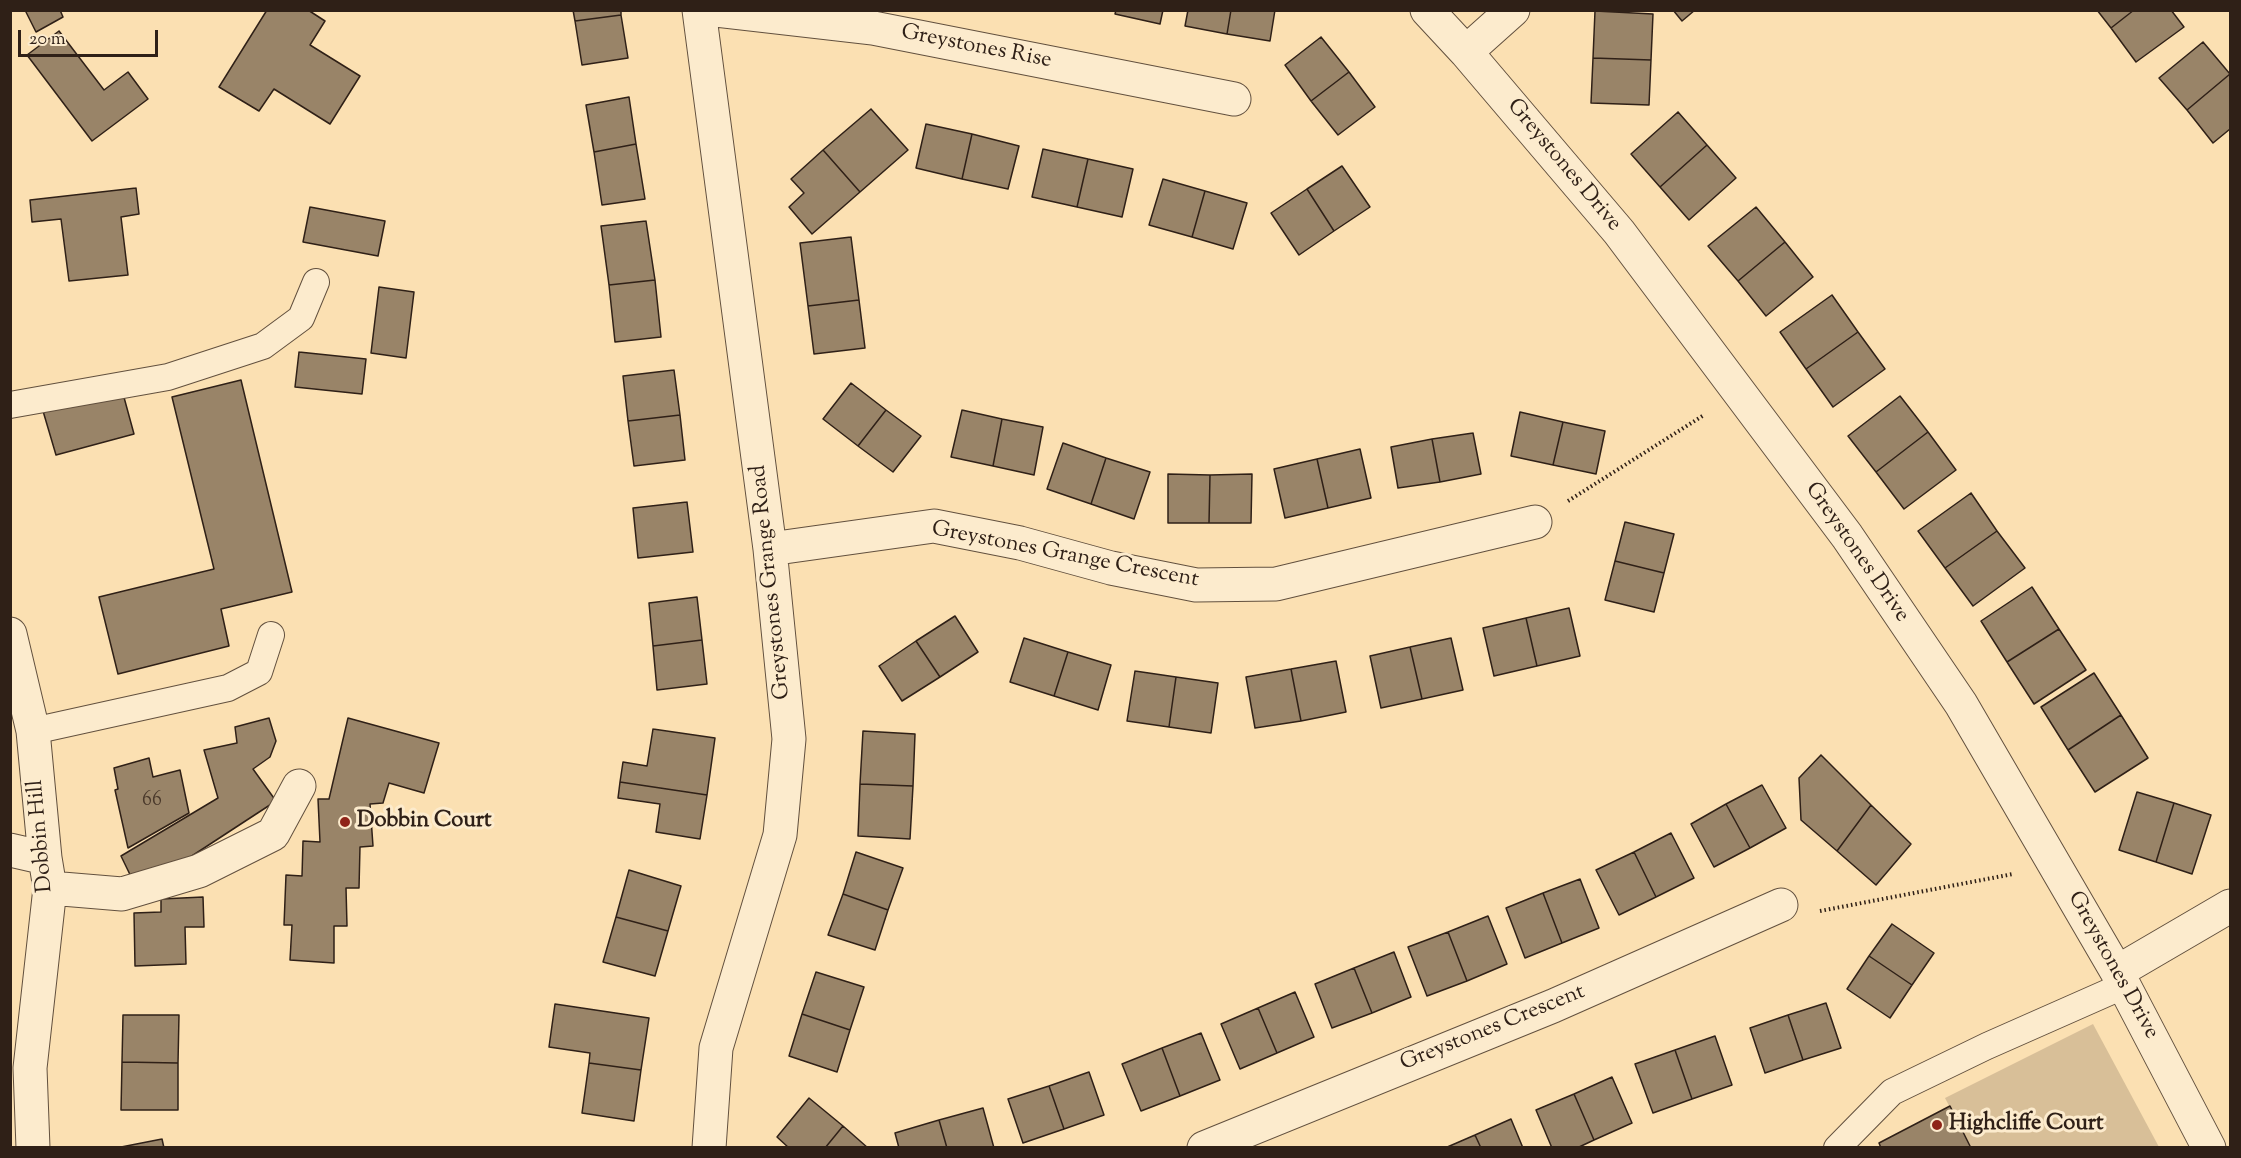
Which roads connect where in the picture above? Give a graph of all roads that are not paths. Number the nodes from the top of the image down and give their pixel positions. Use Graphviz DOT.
graph roads {
  1 [pos="699,10"];
  2 [pos="716,10"];
  3 [pos="1427,10"];
  4 [pos="1513,10"];
  5 [pos="1466,52"];
  6 [pos="1234,99"];
  7 [pos="316,282"];
  8 [pos="10,405"];
  9 [pos="1535,522"];
  10 [pos="770,549"];
  11 [pos="10,634"];
  12 [pos="271,634"];
  13 [pos="33,731"];
  14 [pos="299,786"];
  15 [pos="10,850"];
  16 [pos="48,873"];
  17 [pos="1781,906"];
  18 [pos="2230,906"];
  19 [pos="2121,979"];
  20 [pos="33,1148"];
  21 [pos="709,1148"];
  22 [pos="1204,1148"];
  23 [pos="1837,1148"];
  24 [pos="2209,1148"];
  1 -- 10 [label="street, Greystones Grange Road"];
  2 -- 6 [label="street, Greystones Rise"];
  3 -- 5 [label="street, Greystones Drive"];
  4 -- 5 [label="street"];
  5 -- 19 [label="street, Greystones Drive"];
  7 -- 8 [label="lane"];
  9 -- 10 [label="street, Greystones Grange Crescent"];
  10 -- 21 [label="street, Greystones Grange Road"];
  11 -- 13 [label="street, Dobbin Hill"];
  12 -- 13 [label="lane"];
  13 -- 16 [label="street, Dobbin Hill"];
  14 -- 16 [label="street"];
  15 -- 16 [label="street"];
  16 -- 20 [label="street, Dobbin Hill"];
  17 -- 22 [label="street, Greystones Crescent"];
  18 -- 19 [label="street"];
  19 -- 23 [label="lane"];
  19 -- 24 [label="street, Greystones Drive"];
}
